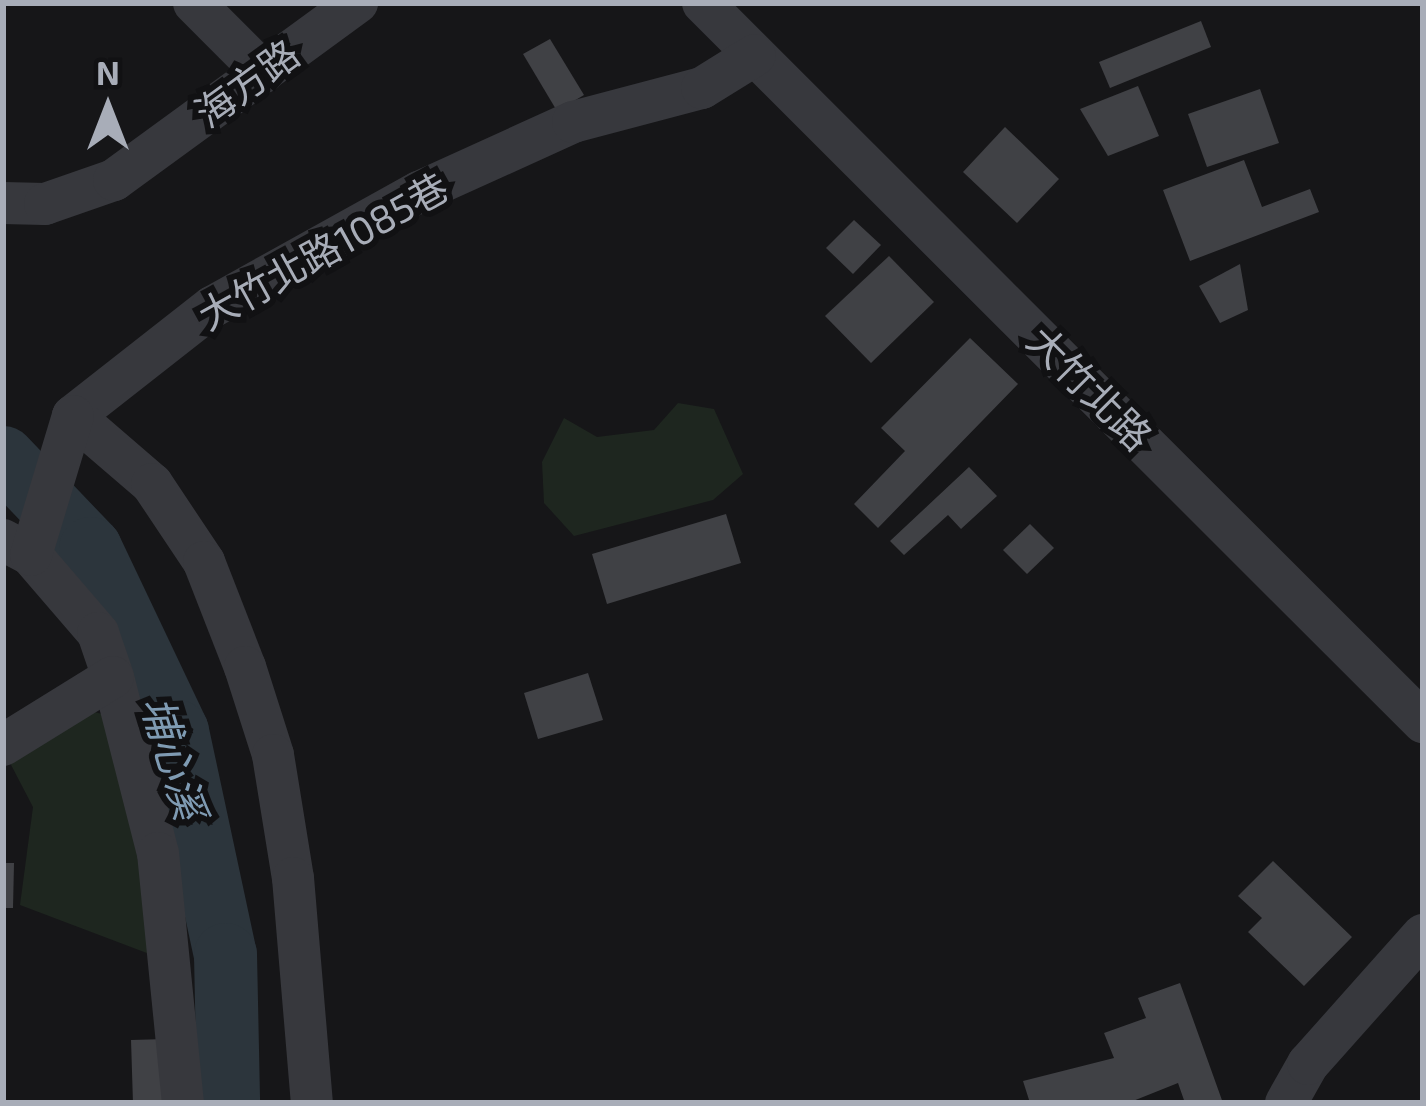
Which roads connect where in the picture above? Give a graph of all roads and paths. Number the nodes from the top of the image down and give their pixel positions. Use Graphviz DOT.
graph roads {
  1 [pos="194,3"];
  2 [pos="356,3"];
  3 [pos="703,3"];
  4 [pos="755,55"];
  5 [pos="263,72"];
  6 [pos="3,203"];
  7 [pos="73,416"];
  8 [pos="17,548"];
  9 [pos="113,677"];
  10 [pos="1423,722"];
  11 [pos="3,745"];
  12 [pos="1423,934"];
  13 [pos="183,1103"];
  14 [pos="312,1103"];
  15 [pos="1286,1103"];
  1 -- 5 [label="street"];
  2 -- 5 [label="street, 海方路"];
  3 -- 4 [label="street, 大竹北路"];
  4 -- 7 [label="street, 大竹北路1085巷"];
  4 -- 10 [label="street, 大竹北路"];
  5 -- 6 [label="street, 海方路"];
  7 -- 8 [label="street"];
  7 -- 14 [label="street"];
  8 -- 9 [label="street"];
  9 -- 11 [label="street"];
  9 -- 13 [label="street"];
  12 -- 15 [label="street"];
}
